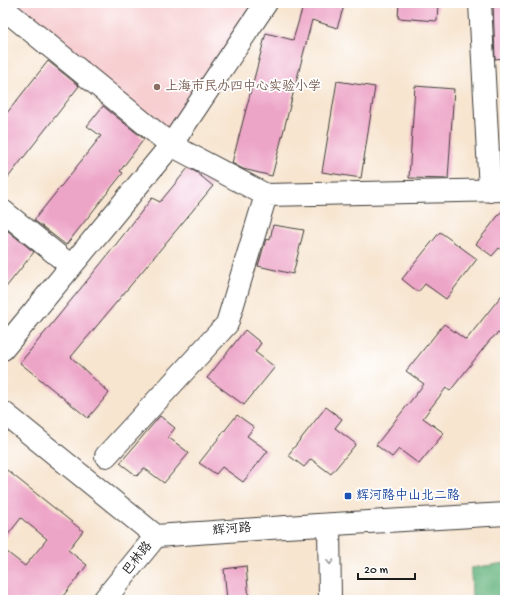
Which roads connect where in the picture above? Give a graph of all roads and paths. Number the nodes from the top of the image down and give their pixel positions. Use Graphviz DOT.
graph roads {
  1 [pos="266,3"];
  2 [pos="480,3"];
  3 [pos="3,8"];
  4 [pos="171,145"];
  5 [pos="497,191"];
  6 [pos="266,194"];
  7 [pos="3,211"];
  8 [pos="71,266"];
  9 [pos="3,349"];
  10 [pos="3,412"];
  11 [pos="106,456"];
  12 [pos="505,514"];
  13 [pos="329,524"];
  14 [pos="156,536"];
  15 [pos="104,600"];
  16 [pos="330,600"];
  1 -- 4 [label="street"];
  2 -- 5 [label="street"];
  3 -- 4 [label="street"];
  4 -- 6 [label="street"];
  4 -- 8 [label="street"];
  5 -- 6 [label="street"];
  6 -- 11 [label="street"];
  7 -- 8 [label="street"];
  8 -- 9 [label="street"];
  10 -- 14 [label="street"];
  12 -- 13 [label="street, 辉河路"];
  13 -- 14 [label="street, 辉河路"];
  13 -- 16 [label="street, one-way"];
  14 -- 15 [label="street, 巴林路"];
}
